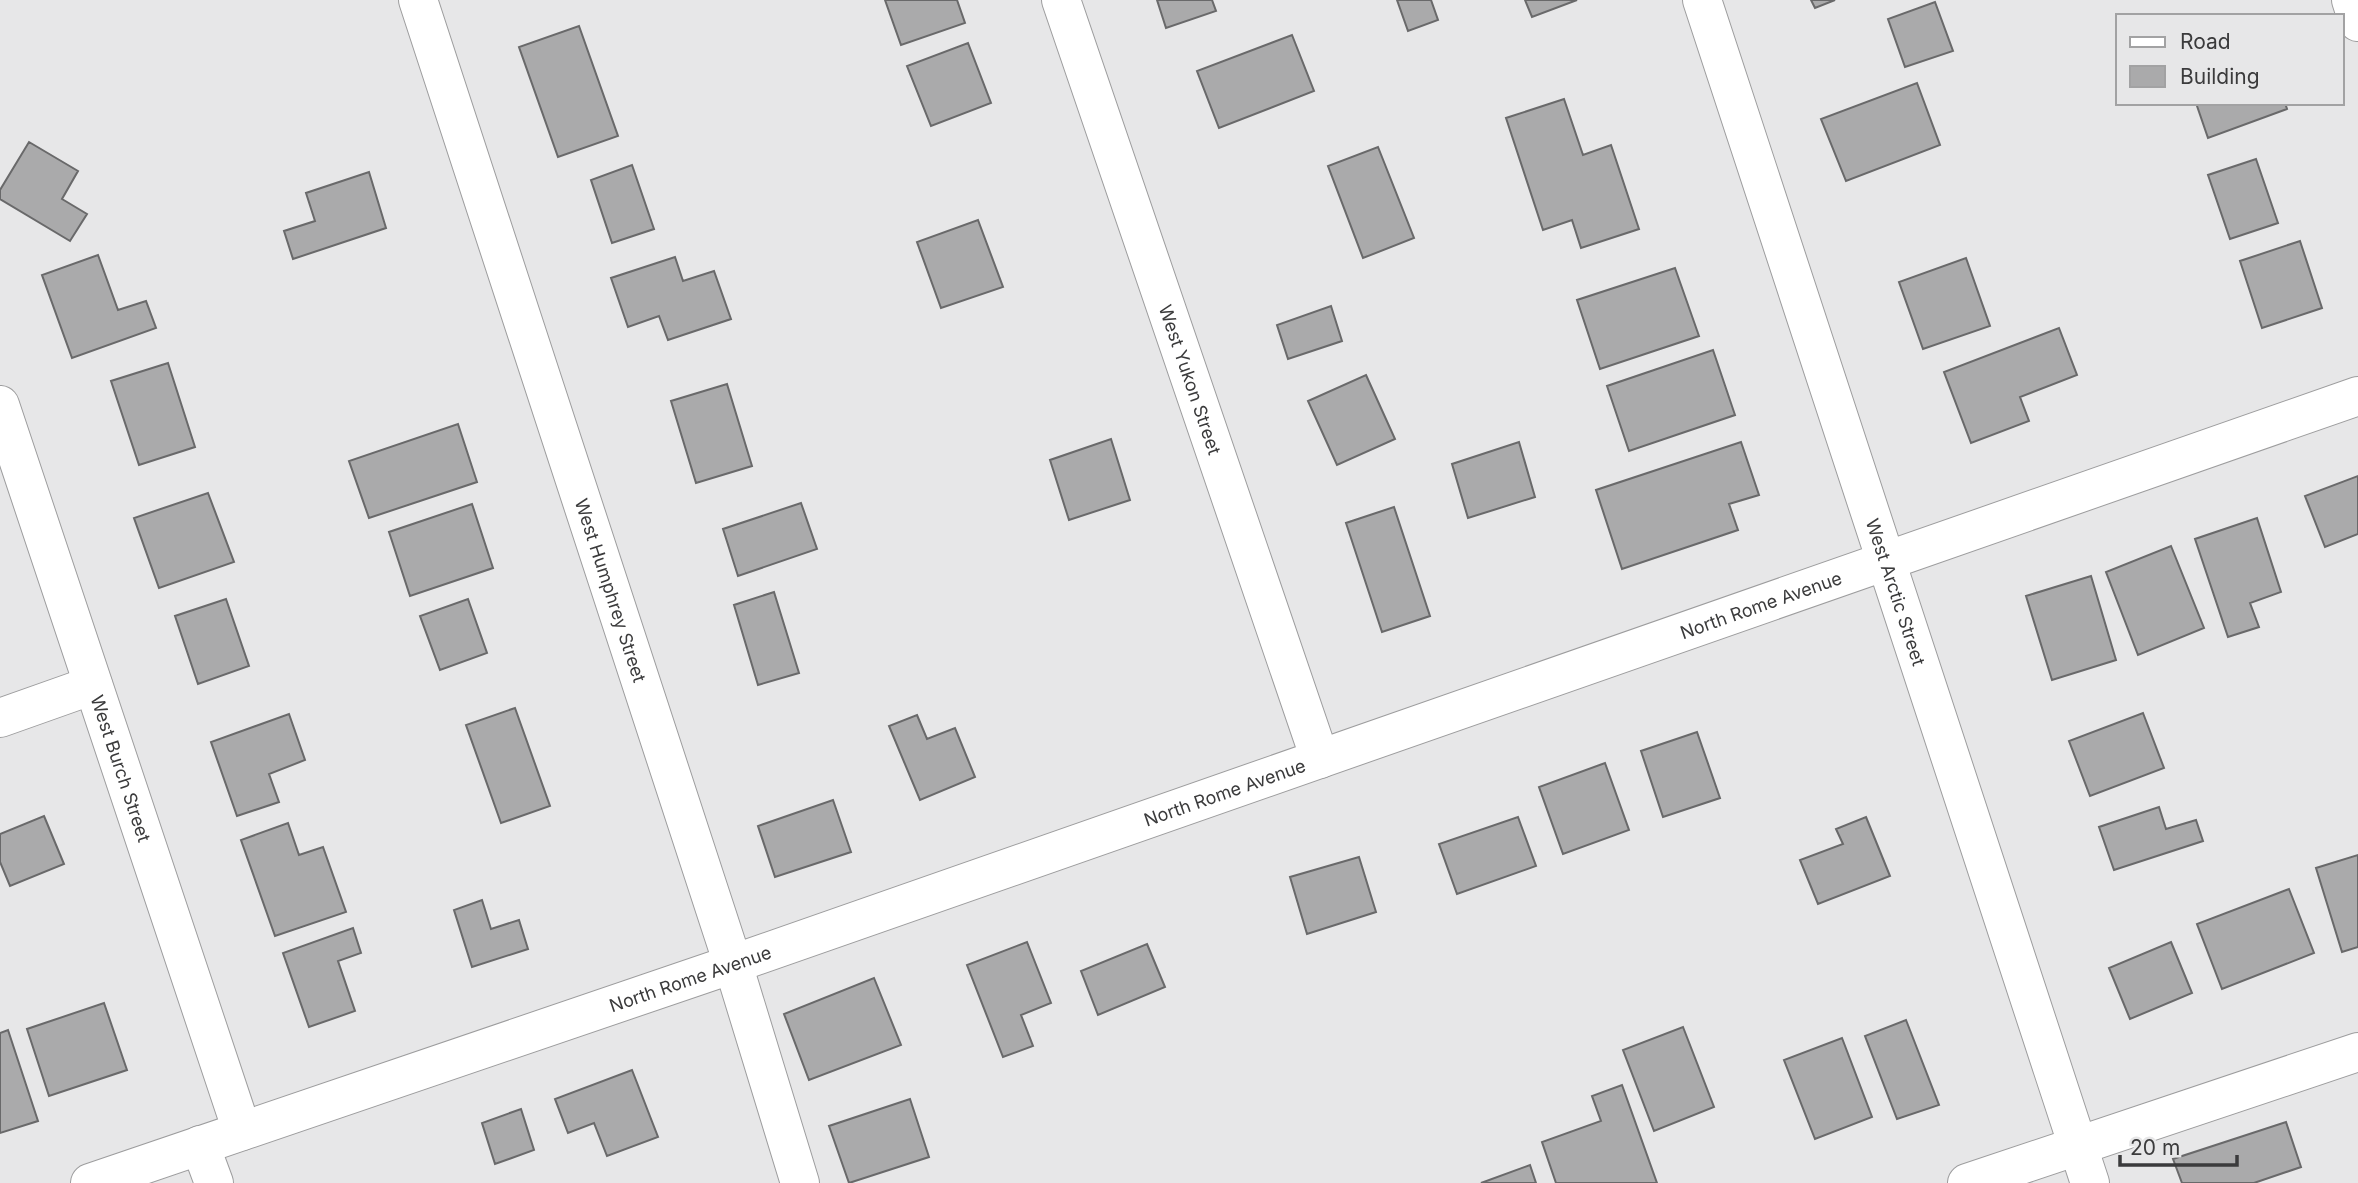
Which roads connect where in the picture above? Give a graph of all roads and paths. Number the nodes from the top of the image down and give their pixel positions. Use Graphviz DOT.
graph roads {
  1 [pos="418,0"];
  2 [pos="1061,0"];
  3 [pos="1702,0"];
  4 [pos="2351,0"];
  5 [pos="2358,22"];
  6 [pos="2358,396"];
  7 [pos="0,405"];
  8 [pos="1886,560"];
  9 [pos="93,685"];
  10 [pos="0,718"];
  11 [pos="1321,760"];
  12 [pos="733,964"];
  13 [pos="2358,1052"];
  14 [pos="242,1131"];
  15 [pos="200,1145"];
  16 [pos="2077,1145"];
  17 [pos="90,1183"];
  18 [pos="214,1183"];
  19 [pos="800,1183"];
  20 [pos="1967,1183"];
  21 [pos="2090,1183"];
  1 -- 12 [label="street, West Humphrey Street"];
  2 -- 11 [label="street, West Yukon Street"];
  3 -- 8 [label="street, West Arctic Street"];
  4 -- 5 [label="street"];
  6 -- 8 [label="street, North Rome Avenue"];
  7 -- 9 [label="street, West Burch Street"];
  8 -- 11 [label="street, North Rome Avenue"];
  8 -- 16 [label="street, West Arctic Street"];
  9 -- 10 [label="street"];
  9 -- 14 [label="street, West Burch Street"];
  11 -- 12 [label="street, North Rome Avenue"];
  12 -- 14 [label="street, North Rome Avenue"];
  12 -- 19 [label="street, West Humphrey Street"];
  13 -- 16 [label="street"];
  14 -- 15 [label="street, North Rome Avenue"];
  15 -- 17 [label="street, North Rome Avenue"];
  15 -- 18 [label="street"];
  16 -- 20 [label="street"];
  16 -- 21 [label="street, West Arctic Street"];
}
